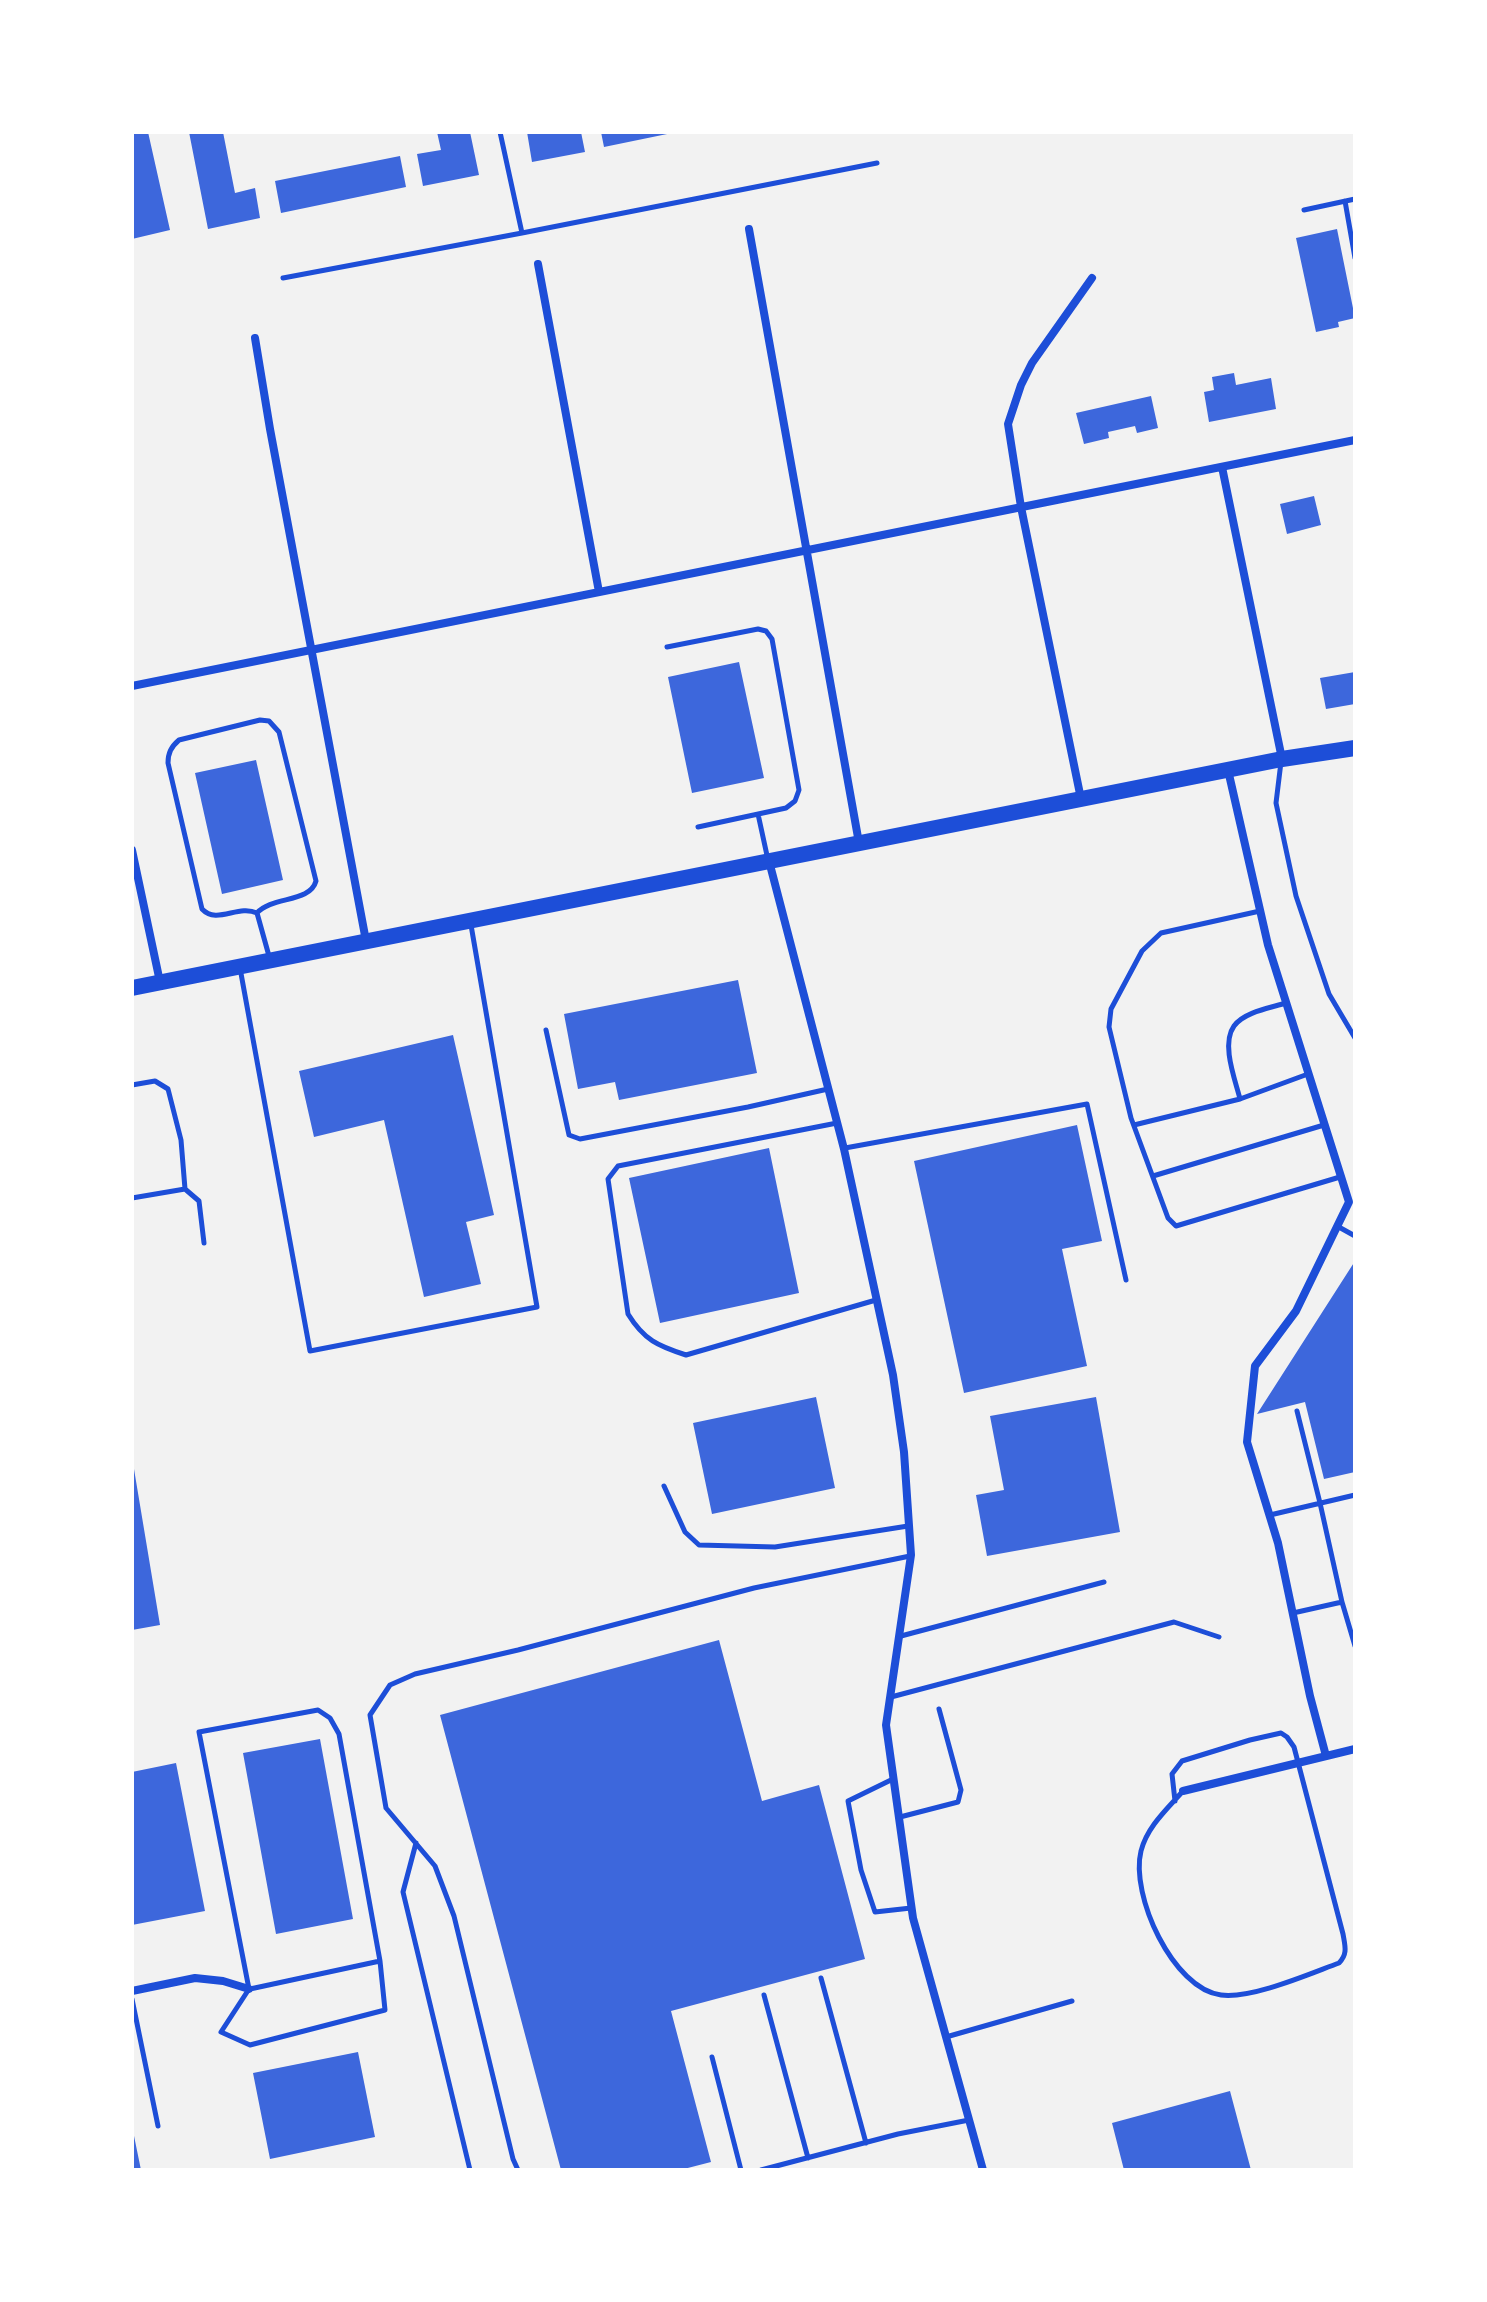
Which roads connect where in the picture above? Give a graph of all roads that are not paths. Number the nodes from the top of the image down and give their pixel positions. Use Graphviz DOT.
graph roads {
  1 [pos="500,132"];
  2 [pos="877,163"];
  3 [pos="1355,199"];
  4 [pos="1345,201"];
  5 [pos="1304,210"];
  6 [pos="749,229"];
  7 [pos="522,233"];
  8 [pos="1355,258"];
  9 [pos="538,264"];
  10 [pos="283,278"];
  11 [pos="1092,278"];
  12 [pos="255,338"];
  13 [pos="1355,440"];
  14 [pos="1222,467"];
  15 [pos="1021,507"];
  16 [pos="807,550"];
  17 [pos="599,592"];
  18 [pos="667,647"];
  19 [pos="311,649"];
  20 [pos="132,686"];
  21 [pos="1355,748"];
  22 [pos="1282,759"];
  23 [pos="1228,770"];
  24 [pos="1081,799"];
  25 [pos="758,814"];
  26 [pos="698,827"];
  27 [pos="859,843"];
  28 [pos="132,850"];
  29 [pos="769,861"];
  30 [pos="1261,911"];
  31 [pos="257,913"];
  32 [pos="470,921"];
  33 [pos="366,942"];
  34 [pos="270,961"];
  35 [pos="240,967"];
  36 [pos="160,983"];
  37 [pos="132,988"];
  38 [pos="1287,1002"];
  39 [pos="546,1030"];
  40 [pos="1355,1038"];
  41 [pos="1309,1073"];
  42 [pos="132,1085"];
  43 [pos="828,1089"];
  44 [pos="1240,1099"];
  45 [pos="837,1123"];
  46 [pos="1325,1124"];
  47 [pos="1134,1125"];
  48 [pos="844,1149"];
  49 [pos="1153,1176"];
  50 [pos="1341,1177"];
  51 [pos="185,1189"];
  52 [pos="132,1198"];
  53 [pos="1337,1226"];
  54 [pos="1355,1236"];
  55 [pos="204,1243"];
  56 [pos="1126,1280"];
  57 [pos="876,1300"];
  58 [pos="1297,1411"];
  59 [pos="664,1486"];
  60 [pos="1355,1495"];
  61 [pos="1320,1503"];
  62 [pos="1269,1515"];
  63 [pos="909,1526"];
  64 [pos="911,1555"];
  65 [pos="1104,1582"];
  66 [pos="1342,1602"];
  67 [pos="1293,1613"];
  68 [pos="901,1636"];
  69 [pos="1219,1637"];
  70 [pos="1355,1646"];
  71 [pos="891,1697"];
  72 [pos="939,1709"];
  73 [pos="1355,1749"];
  74 [pos="1326,1756"];
  75 [pos="1298,1763"];
  76 [pos="893,1779"];
  77 [pos="1183,1791"];
  78 [pos="1175,1801"];
  79 [pos="899,1818"];
  80 [pos="416,1843"];
  81 [pos="911,1908"];
  82 [pos="380,1961"];
  83 [pos="821,1978"];
  84 [pos="249,1989"];
  85 [pos="132,1991"];
  86 [pos="764,1995"];
  87 [pos="132,1999"];
  88 [pos="1072,2001"];
  89 [pos="946,2037"];
  90 [pos="712,2057"];
  91 [pos="969,2120"];
  92 [pos="158,2126"];
  93 [pos="866,2143"];
  94 [pos="808,2158"];
  95 [pos="470,2170"];
  96 [pos="518,2170"];
  97 [pos="741,2170"];
  98 [pos="761,2170"];
  99 [pos="983,2170"];
  1 -- 7 [label="lane"];
  2 -- 7 [label="lane"];
  3 -- 4 [label="lane"];
  4 -- 5 [label="lane"];
  4 -- 8 [label="lane"];
  6 -- 16 [label="street"];
  7 -- 10 [label="lane"];
  9 -- 17 [label="street"];
  11 -- 15 [label="street"];
  12 -- 19 [label="street"];
  13 -- 14 [label="street"];
  14 -- 15 [label="street"];
  14 -- 22 [label="street"];
  15 -- 16 [label="street"];
  15 -- 24 [label="street"];
  16 -- 17 [label="street"];
  16 -- 27 [label="street"];
  17 -- 19 [label="street"];
  18 -- 25 [label="lane"];
  19 -- 20 [label="street"];
  19 -- 33 [label="street"];
  21 -- 22 [label="main road"];
  22 -- 23 [label="main road"];
  22 -- 40 [label="lane"];
  23 -- 24 [label="main road"];
  23 -- 30 [label="street"];
  24 -- 27 [label="main road"];
  25 -- 26 [label="lane"];
  25 -- 29 [label="lane"];
  27 -- 29 [label="main road"];
  28 -- 36 [label="street"];
  29 -- 32 [label="main road"];
  29 -- 43 [label="street"];
  30 -- 38 [label="street"];
  30 -- 47 [label="lane"];
  31 -- 31 [label="lane"];
  31 -- 34 [label="lane"];
  32 -- 33 [label="main road"];
  32 -- 35 [label="lane"];
  33 -- 34 [label="main road"];
  34 -- 35 [label="main road"];
  35 -- 36 [label="main road"];
  36 -- 37 [label="main road"];
  38 -- 41 [label="street"];
  38 -- 44 [label="lane"];
  39 -- 43 [label="lane"];
  41 -- 44 [label="lane"];
  41 -- 46 [label="street"];
  42 -- 51 [label="lane"];
  43 -- 45 [label="street"];
  44 -- 47 [label="lane"];
  45 -- 48 [label="street"];
  45 -- 57 [label="lane"];
  46 -- 49 [label="lane"];
  46 -- 50 [label="street"];
  47 -- 49 [label="lane"];
  48 -- 56 [label="lane"];
  48 -- 57 [label="street"];
  49 -- 50 [label="lane"];
  50 -- 53 [label="street"];
  51 -- 52 [label="lane"];
  51 -- 55 [label="lane"];
  53 -- 54 [label="lane"];
  53 -- 62 [label="street"];
  57 -- 63 [label="street"];
  58 -- 61 [label="lane"];
  59 -- 63 [label="lane"];
  60 -- 61 [label="lane"];
  61 -- 62 [label="lane"];
  61 -- 66 [label="lane"];
  62 -- 67 [label="street"];
  63 -- 64 [label="street"];
  64 -- 68 [label="street"];
  64 -- 80 [label="lane"];
  65 -- 68 [label="lane"];
  66 -- 67 [label="lane"];
  66 -- 70 [label="lane"];
  67 -- 74 [label="street"];
  68 -- 71 [label="street"];
  69 -- 71 [label="lane"];
  71 -- 76 [label="street"];
  72 -- 79 [label="lane"];
  73 -- 74 [label="street"];
  74 -- 75 [label="street"];
  75 -- 77 [label="street"];
  75 -- 78 [label="lane"];
  75 -- 78 [label="lane"];
  76 -- 79 [label="street"];
  76 -- 81 [label="lane"];
  77 -- 78 [label="lane"];
  79 -- 81 [label="street"];
  80 -- 95 [label="lane"];
  80 -- 96 [label="lane"];
  81 -- 89 [label="street"];
  82 -- 84 [label="lane"];
  82 -- 84 [label="lane"];
  82 -- 84 [label="lane"];
  83 -- 93 [label="lane"];
  84 -- 85 [label="street"];
  86 -- 94 [label="lane"];
  87 -- 92 [label="lane"];
  88 -- 89 [label="lane"];
  89 -- 91 [label="street"];
  90 -- 97 [label="lane"];
  91 -- 93 [label="lane"];
  91 -- 99 [label="street"];
  93 -- 94 [label="lane"];
  94 -- 98 [label="lane"];
}
